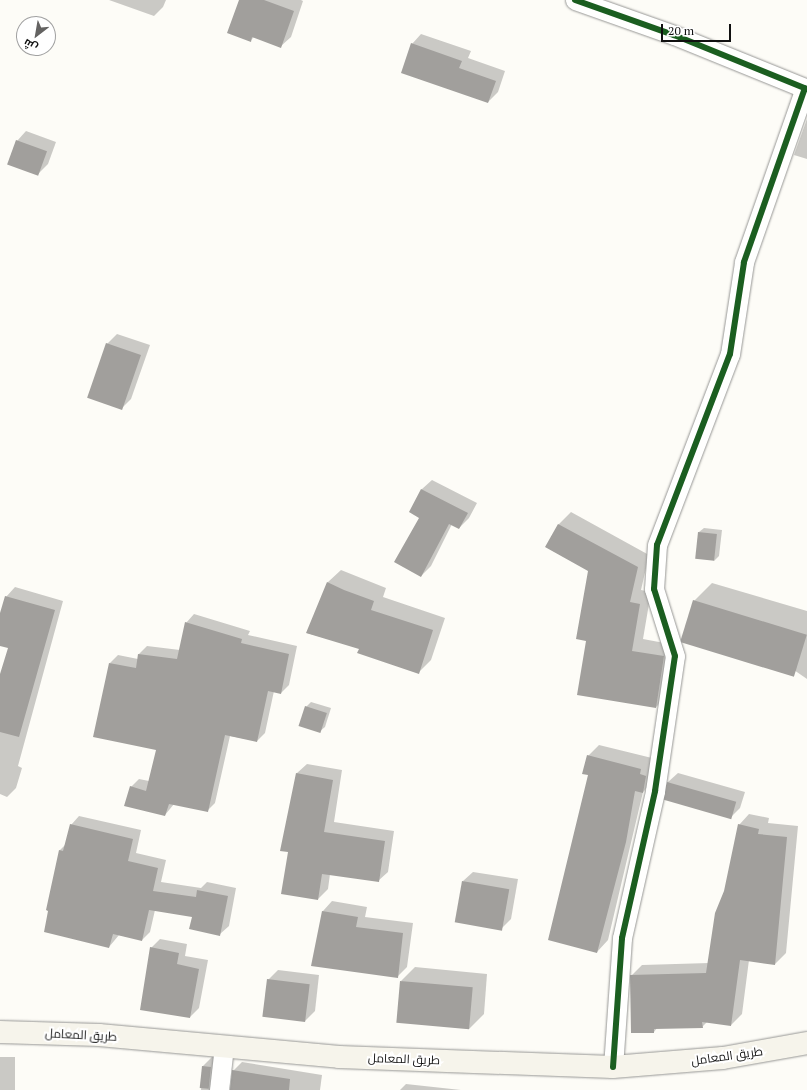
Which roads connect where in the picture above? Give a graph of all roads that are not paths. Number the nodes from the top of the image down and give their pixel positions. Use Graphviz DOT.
graph roads {
  1 [pos="575,0"];
  2 [pos="806,88"];
  3 [pos="0,1032"];
  4 [pos="807,1043"];
  5 [pos="224,1046"];
  6 [pos="613,1067"];
  7 [pos="219,1090"];
  1 -- 2 [label="street"];
  2 -- 6 [label="street"];
  3 -- 5 [label="main road, طريق المعامل"];
  4 -- 6 [label="main road, طريق المعامل"];
  5 -- 6 [label="main road, طريق المعامل"];
  5 -- 7 [label="street"];
}
